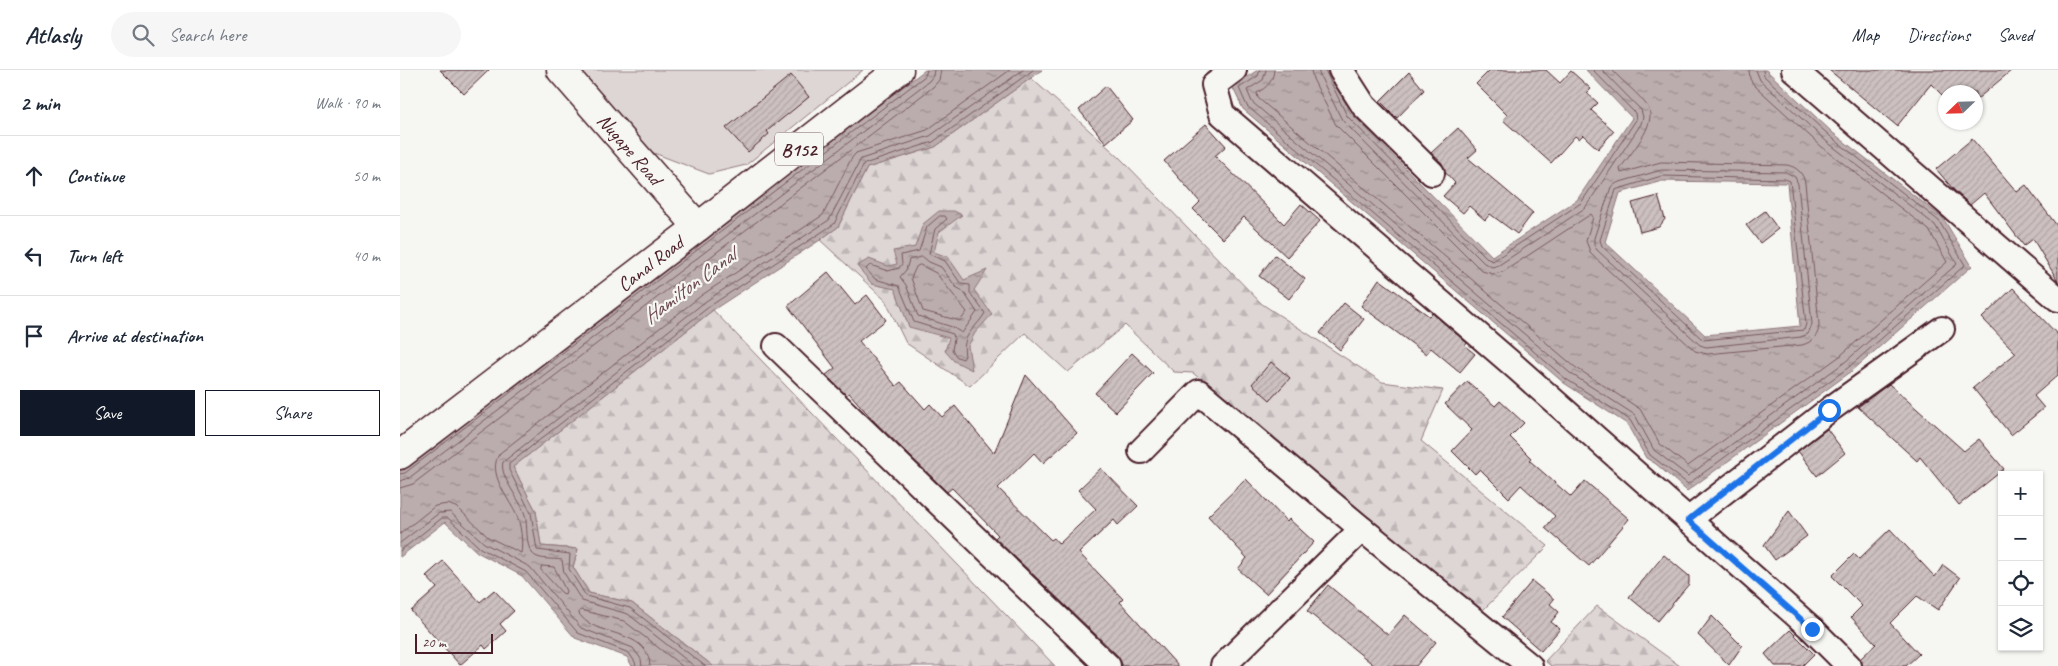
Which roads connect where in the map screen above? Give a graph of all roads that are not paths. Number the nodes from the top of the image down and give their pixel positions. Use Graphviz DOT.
graph roads {
  1 [pos="561,70"];
  2 [pos="899,70"];
  3 [pos="1234,70"];
  4 [pos="1341,70"];
  5 [pos="1794,70"];
  6 [pos="1432,173"];
  7 [pos="698,228"];
  8 [pos="2058,299"];
  9 [pos="1942,329"];
  10 [pos="776,346"];
  11 [pos="1141,451"];
  12 [pos="400,455"];
  13 [pos="1688,520"];
  14 [pos="1362,529"];
  15 [pos="1108,666"];
  16 [pos="1223,666"];
  17 [pos="1530,666"];
  18 [pos="1849,666"];
  1 -- 7 [label="main road, Nugape Road"];
  2 -- 7 [label="main road, Canal Road / B152"];
  3 -- 13 [label="street"];
  4 -- 6 [label="street"];
  5 -- 8 [label="street"];
  7 -- 12 [label="main road, Canal Road"];
  9 -- 13 [label="street"];
  10 -- 15 [label="street"];
  11 -- 14 [label="street"];
  13 -- 18 [label="street"];
  14 -- 16 [label="street"];
  14 -- 17 [label="street"];
}
